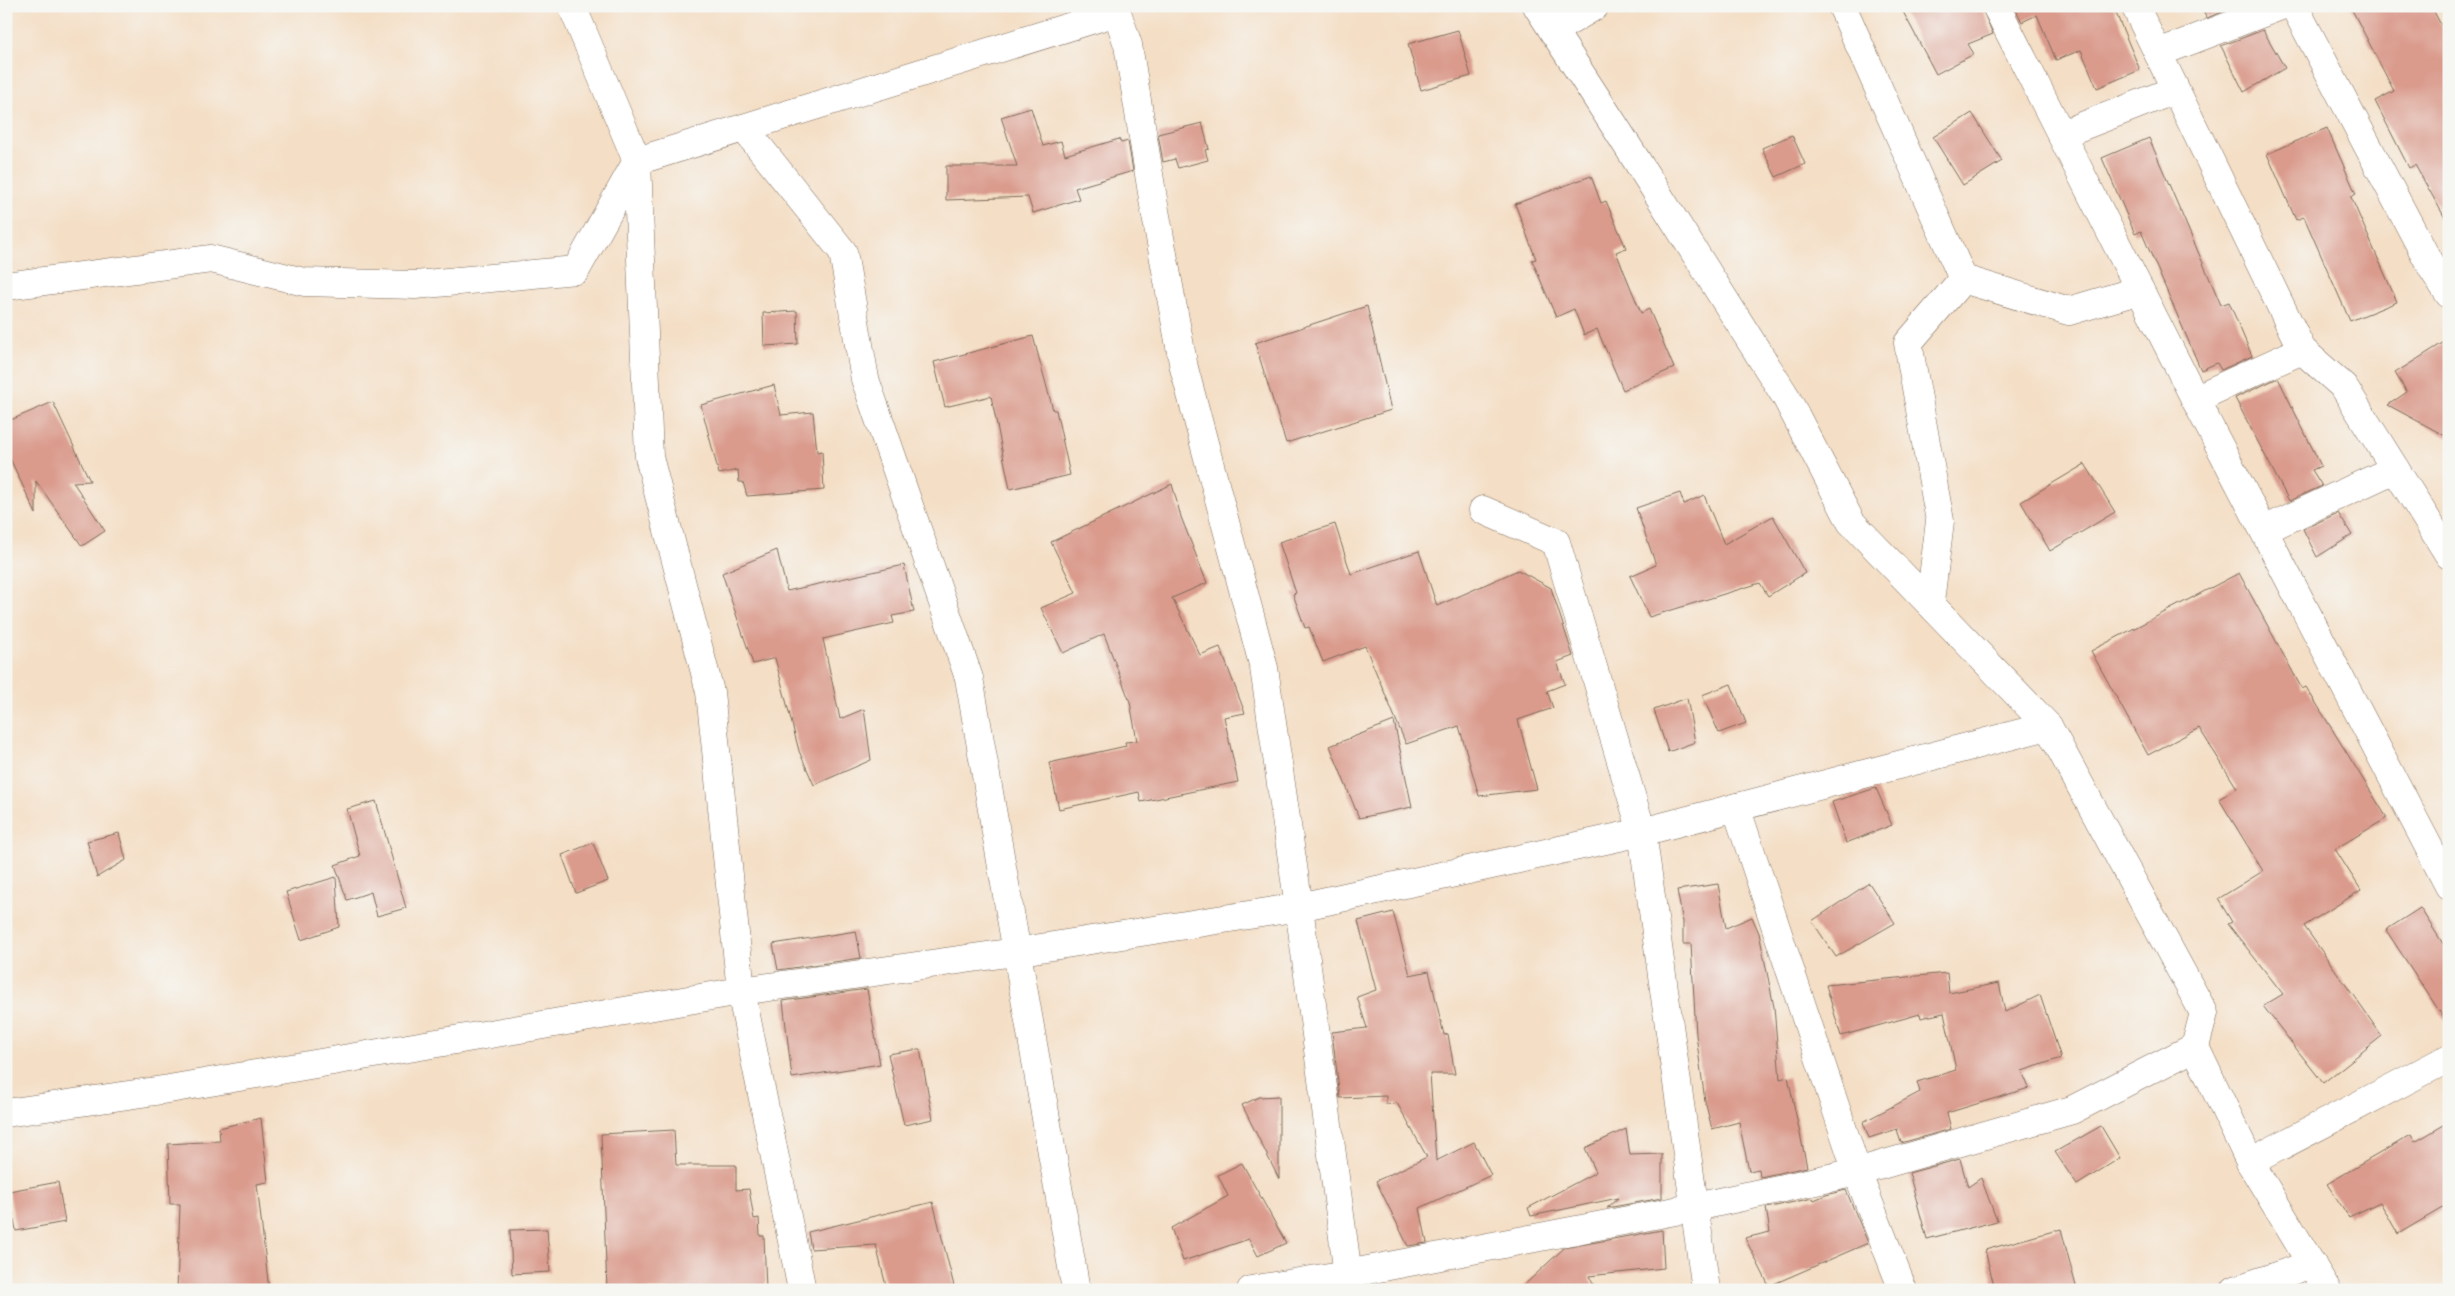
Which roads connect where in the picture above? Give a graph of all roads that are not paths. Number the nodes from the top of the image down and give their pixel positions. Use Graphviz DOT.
graph roads {
  1 [pos="572,6"];
  2 [pos="1537,6"];
  3 [pos="1595,6"];
  4 [pos="1842,6"];
  5 [pos="1996,6"];
  6 [pos="2135,6"];
  7 [pos="2281,6"];
  8 [pos="2294,6"];
  9 [pos="1116,9"];
  10 [pos="1553,31"];
  11 [pos="2158,53"];
  12 [pos="2175,90"];
  13 [pos="744,128"];
  14 [pos="2062,134"];
  15 [pos="637,161"];
  16 [pos="1963,279"];
  17 [pos="6,286"];
  18 [pos="2140,290"];
  19 [pos="2449,294"];
  20 [pos="2302,350"];
  21 [pos="2195,399"];
  22 [pos="2395,469"];
  23 [pos="1483,510"];
  24 [pos="2264,530"];
  25 [pos="2449,555"];
  26 [pos="1930,602"];
  27 [pos="2048,726"];
  28 [pos="1736,807"];
  29 [pos="1642,832"];
  30 [pos="2449,886"];
  31 [pos="1299,907"];
  32 [pos="1015,952"];
  33 [pos="741,991"];
  34 [pos="2195,1047"];
  35 [pos="2449,1058"];
  36 [pos="6,1112"];
  37 [pos="2250,1162"];
  38 [pos="1857,1172"];
  39 [pos="1696,1207"];
  40 [pos="2312,1264"];
  41 [pos="1348,1282"];
  42 [pos="802,1290"];
  43 [pos="1076,1290"];
  44 [pos="1250,1290"];
  45 [pos="1706,1290"];
  46 [pos="1903,1290"];
  47 [pos="2235,1290"];
  48 [pos="2327,1290"];
  1 -- 15 [label="street"];
  2 -- 10 [label="street"];
  3 -- 10 [label="street"];
  4 -- 16 [label="street"];
  5 -- 14 [label="street"];
  6 -- 11 [label="street"];
  7 -- 11 [label="street"];
  8 -- 19 [label="street"];
  9 -- 13 [label="street"];
  9 -- 31 [label="street"];
  10 -- 26 [label="street"];
  11 -- 12 [label="street"];
  12 -- 14 [label="street"];
  12 -- 20 [label="street"];
  13 -- 15 [label="street"];
  13 -- 32 [label="street"];
  14 -- 18 [label="street"];
  15 -- 17 [label="street"];
  15 -- 33 [label="street"];
  16 -- 18 [label="street"];
  16 -- 26 [label="street"];
  18 -- 21 [label="street"];
  20 -- 21 [label="street"];
  20 -- 22 [label="street"];
  21 -- 24 [label="street"];
  22 -- 24 [label="street"];
  22 -- 25 [label="street"];
  23 -- 29 [label="street"];
  24 -- 30 [label="street"];
  26 -- 27 [label="street"];
  27 -- 28 [label="street"];
  27 -- 34 [label="street"];
  28 -- 29 [label="street"];
  28 -- 38 [label="street"];
  29 -- 31 [label="street"];
  29 -- 39 [label="street"];
  31 -- 32 [label="street"];
  31 -- 41 [label="street"];
  32 -- 33 [label="street"];
  32 -- 43 [label="street"];
  33 -- 36 [label="street"];
  33 -- 42 [label="street"];
  34 -- 37 [label="street"];
  34 -- 38 [label="street"];
  35 -- 37 [label="street"];
  37 -- 40 [label="street"];
  38 -- 39 [label="street"];
  38 -- 46 [label="street"];
  39 -- 41 [label="street"];
  39 -- 45 [label="street"];
  40 -- 47 [label="street"];
  40 -- 48 [label="street"];
  41 -- 44 [label="street"];
}
